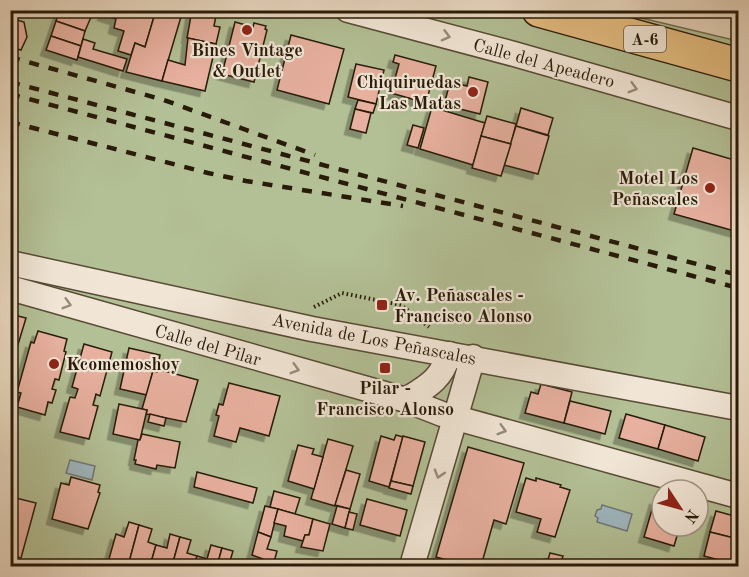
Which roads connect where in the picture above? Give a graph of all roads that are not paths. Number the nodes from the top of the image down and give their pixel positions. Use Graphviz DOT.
graph roads {
  1 [pos="348,10"];
  2 [pos="545,12"];
  3 [pos="738,65"];
  4 [pos="738,80"];
  5 [pos="738,118"];
  6 [pos="10,263"];
  7 [pos="10,288"];
  8 [pos="449,354"];
  9 [pos="473,357"];
  10 [pos="406,400"];
  11 [pos="738,408"];
  12 [pos="456,418"];
  13 [pos="738,496"];
  14 [pos="412,567"];
  1 -- 5 [label="street, Calle del Apeadero, one-way"];
  2 -- 3 [label="highway, A-6"];
  2 -- 4 [label="highway"];
  6 -- 8 [label="street, Avenida de Los Peñascales"];
  7 -- 10 [label="street, Calle del Pilar, one-way"];
  8 -- 9 [label="street, Avenida de Los Peñascales"];
  8 -- 10 [label="street"];
  9 -- 11 [label="street, Avenida de Los Peñascales"];
  9 -- 12 [label="street"];
  10 -- 12 [label="street, Calle del Pilar"];
  12 -- 13 [label="street, Calle del Pilar, one-way"];
  12 -- 14 [label="street, one-way"];
}
